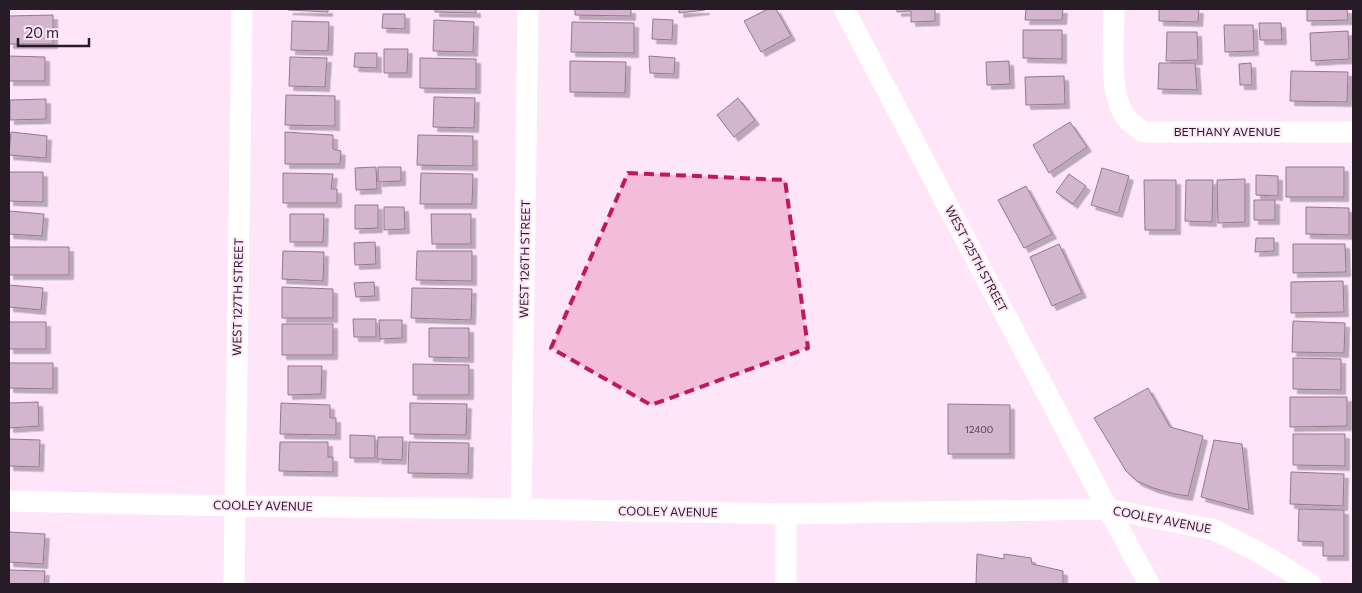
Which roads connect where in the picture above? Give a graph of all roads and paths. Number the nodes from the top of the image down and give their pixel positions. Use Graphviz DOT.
graph roads {
  1 [pos="242,9"];
  2 [pos="528,9"];
  3 [pos="844,9"];
  4 [pos="1114,9"];
  5 [pos="1353,132"];
  6 [pos="9,501"];
  7 [pos="235,506"];
  8 [pos="521,509"];
  9 [pos="1108,509"];
  10 [pos="786,514"];
  11 [pos="234,584"];
  12 [pos="786,584"];
  13 [pos="1149,584"];
  14 [pos="1311,584"];
  1 -- 7 [label="street, WEST 127TH STREET"];
  2 -- 8 [label="street, WEST 126TH STREET"];
  3 -- 9 [label="street, WEST 125TH STREET"];
  4 -- 5 [label="street, BETHANY AVENUE"];
  6 -- 7 [label="street, COOLEY AVENUE"];
  7 -- 8 [label="street, COOLEY AVENUE"];
  7 -- 11 [label="street, WEST 127TH STREET"];
  8 -- 10 [label="street, COOLEY AVENUE"];
  9 -- 10 [label="street, COOLEY AVENUE"];
  9 -- 13 [label="street, WEST 125TH STREET"];
  9 -- 14 [label="street, COOLEY AVENUE"];
  10 -- 12 [label="street"];
}
